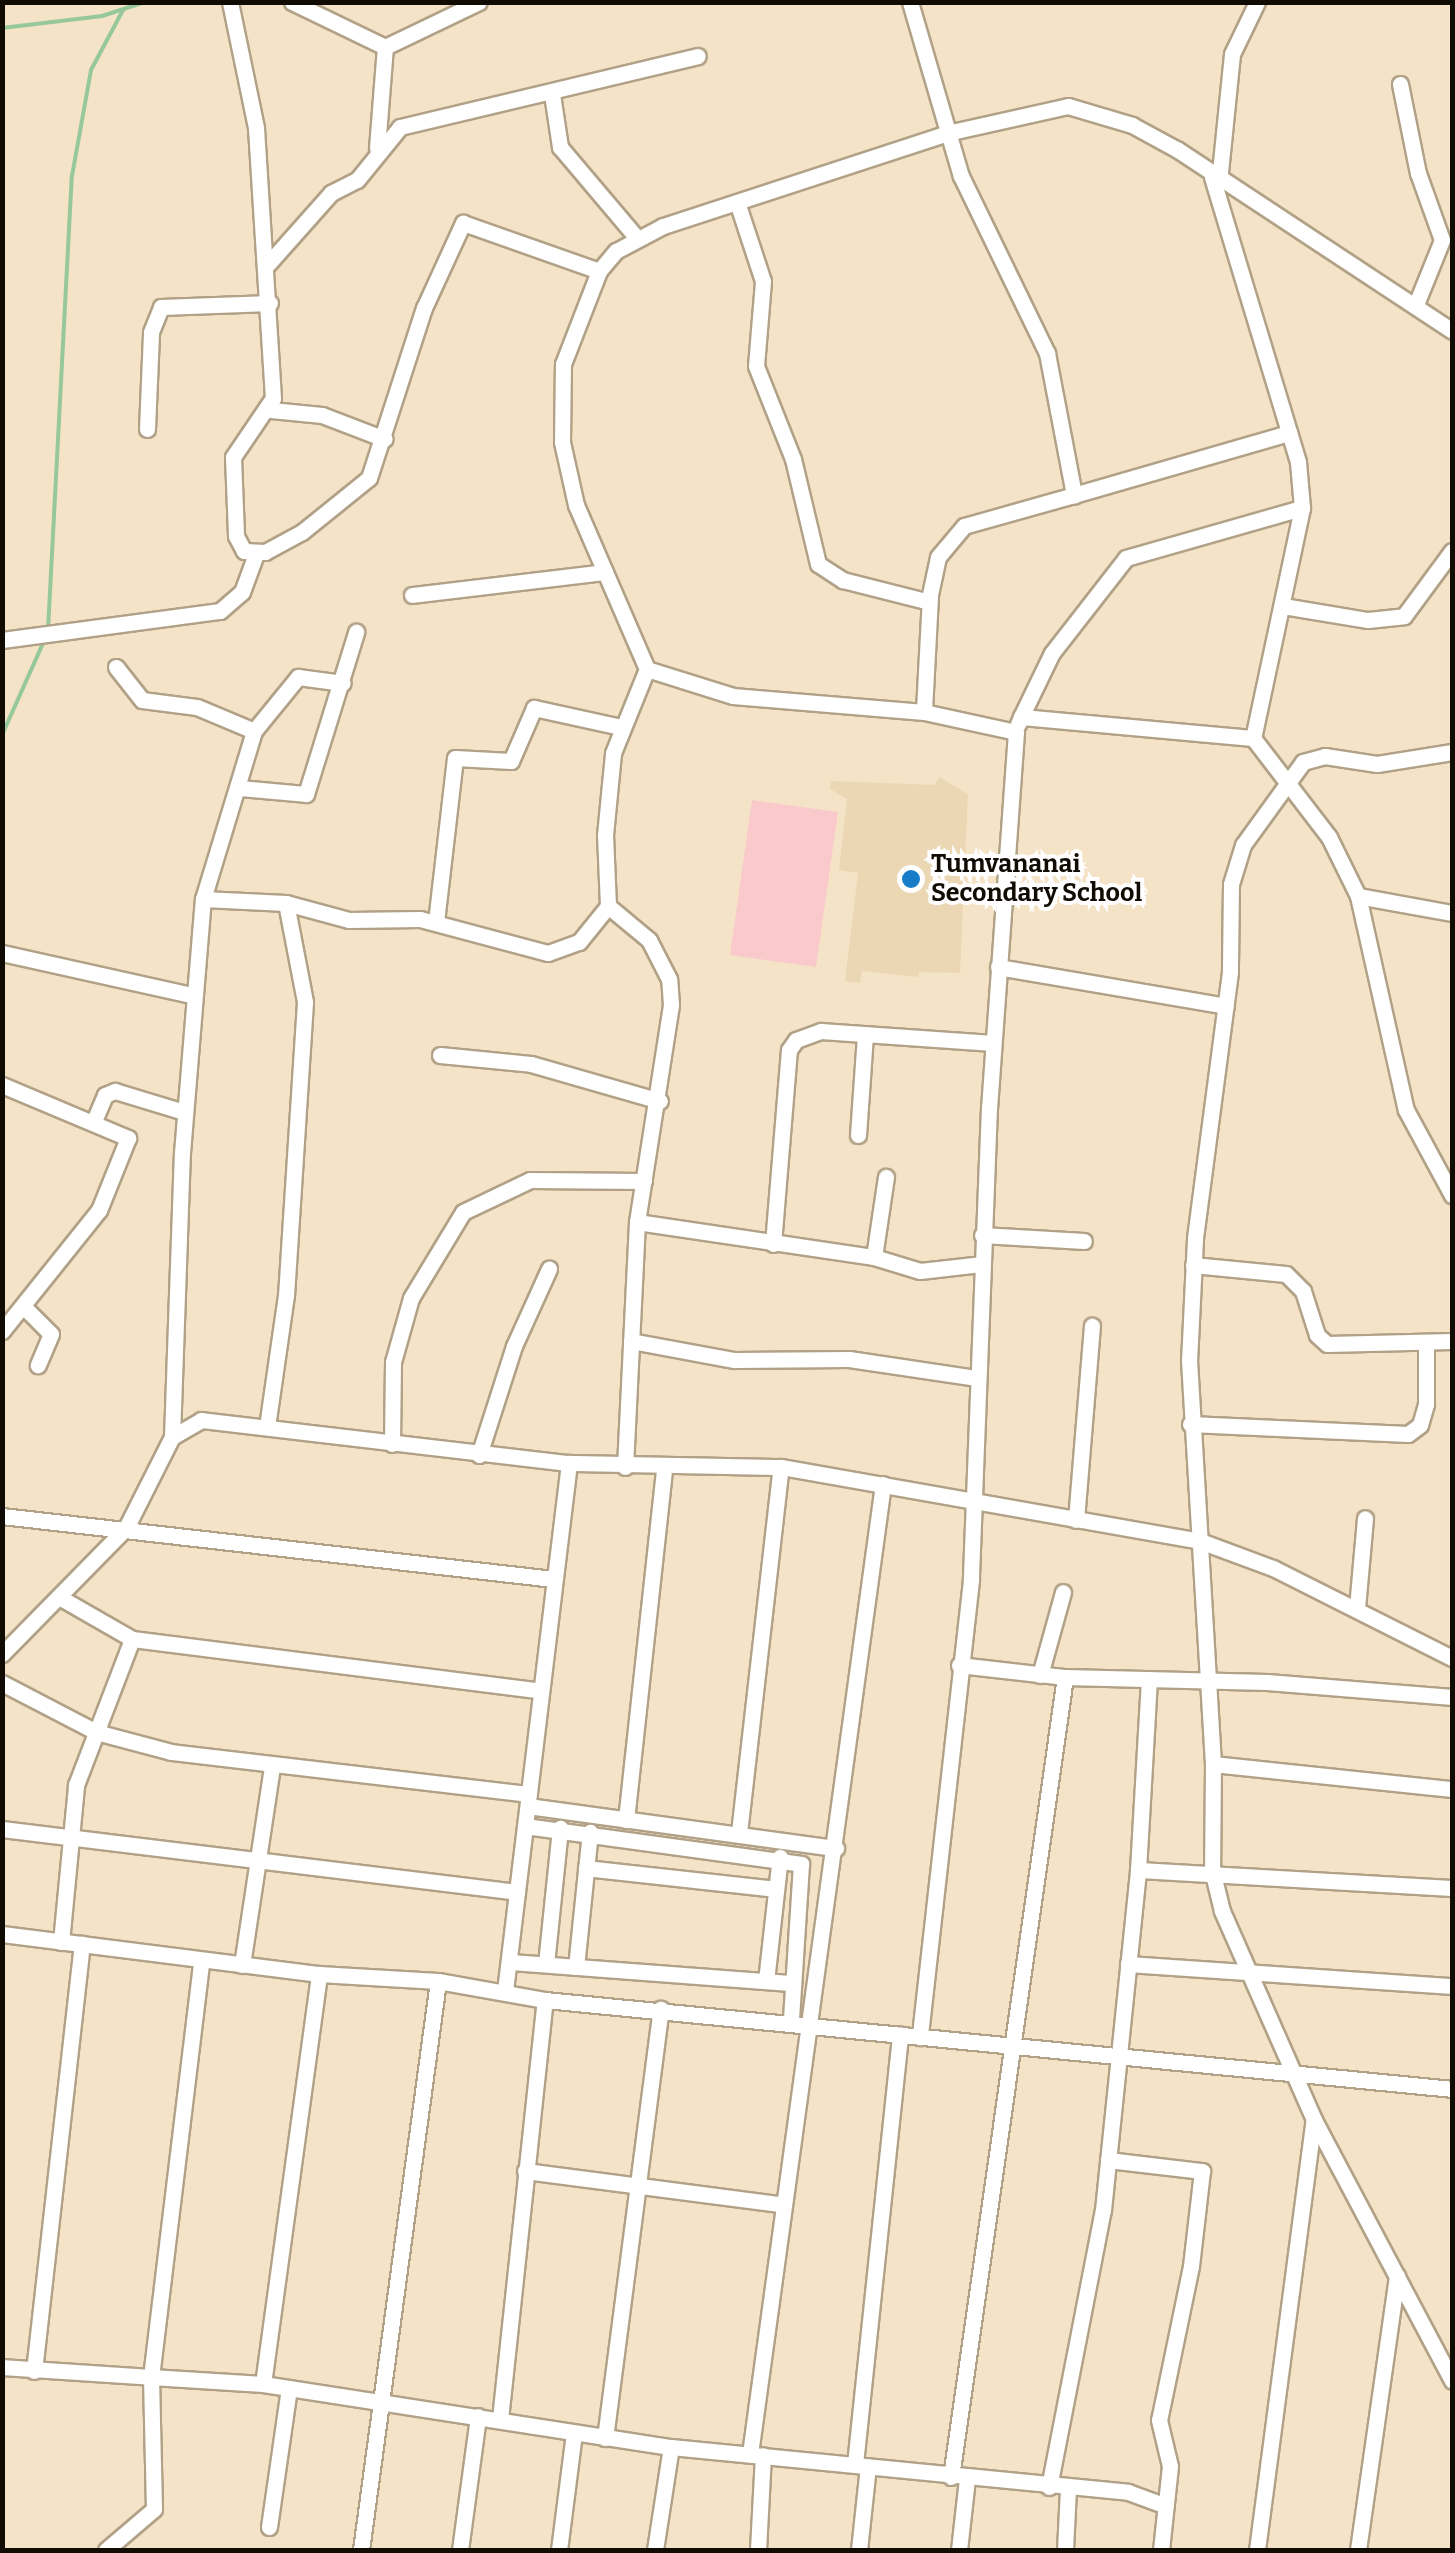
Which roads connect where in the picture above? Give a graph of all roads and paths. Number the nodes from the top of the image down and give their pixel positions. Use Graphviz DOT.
graph roads {
  1 [pos="230,2"];
  2 [pos="292,2"];
  3 [pos="479,2"];
  4 [pos="910,2"];
  5 [pos="1257,2"];
  6 [pos="385,47"];
  7 [pos="698,56"];
  8 [pos="1400,84"];
  9 [pos="552,94"];
  10 [pos="948,133"];
  11 [pos="377,152"];
  12 [pos="1215,180"];
  13 [pos="737,202"];
  14 [pos="636,237"];
  15 [pos="268,264"];
  16 [pos="600,271"];
  17 [pos="1417,302"];
  18 [pos="270,303"];
  19 [pos="1452,331"];
  20 [pos="271,410"];
  21 [pos="147,429"];
  22 [pos="1290,433"];
  23 [pos="385,439"];
  24 [pos="1074,495"];
  25 [pos="1302,508"];
  26 [pos="1452,551"];
  27 [pos="256,554"];
  28 [pos="605,572"];
  29 [pos="412,595"];
  30 [pos="929,602"];
  31 [pos="1283,606"];
  32 [pos="356,632"];
  33 [pos="2,640"];
  34 [pos="116,667"];
  35 [pos="647,670"];
  36 [pos="344,684"];
  37 [pos="924,712"];
  38 [pos="1018,724"];
  39 [pos="621,727"];
  40 [pos="254,732"];
  41 [pos="1253,738"];
  42 [pos="1452,752"];
  43 [pos="1286,778"];
  44 [pos="239,788"];
  45 [pos="1358,896"];
  46 [pos="203,899"];
  47 [pos="286,903"];
  48 [pos="608,906"];
  49 [pos="1452,913"];
  50 [pos="436,922"];
  51 [pos="2,953"];
  52 [pos="998,968"];
  53 [pos="192,995"];
  54 [pos="1226,1006"];
  55 [pos="865,1034"];
  56 [pos="993,1043"];
  57 [pos="440,1055"];
  58 [pos="2,1085"];
  59 [pos="660,1100"];
  60 [pos="184,1112"];
  61 [pos="94,1121"];
  62 [pos="858,1134"];
  63 [pos="886,1177"];
  64 [pos="644,1180"];
  65 [pos="1449,1192"];
  66 [pos="1452,1206"];
  67 [pos="637,1222"];
  68 [pos="982,1235"];
  69 [pos="1084,1242"];
  70 [pos="773,1244"];
  71 [pos="874,1257"];
  72 [pos="981,1264"];
  73 [pos="1193,1264"];
  74 [pos="548,1269"];
  75 [pos="24,1307"];
  76 [pos="1092,1326"];
  77 [pos="2,1332"];
  78 [pos="1452,1341"];
  79 [pos="631,1342"];
  80 [pos="1426,1342"];
  81 [pos="38,1365"];
  82 [pos="976,1378"];
  83 [pos="1190,1424"];
  84 [pos="267,1427"];
  85 [pos="172,1437"];
  86 [pos="392,1444"];
  87 [pos="478,1455"];
  88 [pos="570,1464"];
  89 [pos="781,1466"];
  90 [pos="624,1467"];
  91 [pos="664,1468"];
  92 [pos="883,1484"];
  93 [pos="972,1502"];
  94 [pos="2,1516"];
  95 [pos="1365,1518"];
  96 [pos="1076,1520"];
  97 [pos="126,1528"];
  98 [pos="1200,1541"];
  99 [pos="553,1579"];
  100 [pos="1063,1592"];
  101 [pos="59,1597"];
  102 [pos="1357,1608"];
  103 [pos="132,1638"];
  104 [pos="2,1654"];
  105 [pos="1452,1658"];
  106 [pos="960,1664"];
  107 [pos="1040,1675"];
  108 [pos="1065,1677"];
  109 [pos="1149,1679"];
  110 [pos="1205,1679"];
  111 [pos="2,1684"];
  112 [pos="537,1690"];
  113 [pos="1452,1697"];
  114 [pos="96,1732"];
  115 [pos="1213,1764"];
  116 [pos="272,1766"];
  117 [pos="1452,1789"];
  118 [pos="528,1800"];
  119 [pos="626,1820"];
  120 [pos="525,1826"];
  121 [pos="560,1828"];
  122 [pos="2,1830"];
  123 [pos="590,1832"];
  124 [pos="739,1833"];
  125 [pos="72,1836"];
  126 [pos="836,1848"];
  127 [pos="780,1857"];
  128 [pos="255,1861"];
  129 [pos="586,1868"];
  130 [pos="1138,1870"];
  131 [pos="1212,1870"];
  132 [pos="1452,1888"];
  133 [pos="776,1890"];
  134 [pos="517,1892"];
  135 [pos="2,1934"];
  136 [pos="61,1942"];
  137 [pos="82,1944"];
  138 [pos="201,1961"];
  139 [pos="511,1962"];
  140 [pos="546,1964"];
  141 [pos="1128,1964"];
  142 [pos="242,1965"];
  143 [pos="576,1967"];
  144 [pos="1250,1973"];
  145 [pos="320,1974"];
  146 [pos="438,1981"];
  147 [pos="766,1981"];
  148 [pos="792,1983"];
  149 [pos="1452,1986"];
  150 [pos="505,1991"];
  151 [pos="545,2000"];
  152 [pos="661,2009"];
  153 [pos="791,2020"];
  154 [pos="812,2022"];
  155 [pos="900,2034"];
  156 [pos="920,2036"];
  157 [pos="1013,2048"];
  158 [pos="1118,2059"];
  159 [pos="1295,2076"];
  160 [pos="1452,2088"];
  161 [pos="1314,2120"];
  162 [pos="1108,2160"];
  163 [pos="525,2171"];
  164 [pos="642,2187"];
  165 [pos="780,2204"];
  166 [pos="1397,2276"];
  167 [pos="2,2367"];
  168 [pos="34,2371"];
  169 [pos="151,2376"];
  170 [pos="1452,2381"];
  171 [pos="263,2384"];
  172 [pos="290,2389"];
  173 [pos="378,2403"];
  174 [pos="478,2416"];
  175 [pos="500,2419"];
  176 [pos="574,2433"];
  177 [pos="605,2438"];
  178 [pos="672,2447"];
  179 [pos="757,2455"];
  180 [pos="862,2465"];
  181 [pos="959,2478"];
  182 [pos="1050,2486"];
  183 [pos="1068,2488"];
  184 [pos="1166,2506"];
  185 [pos="269,2527"];
  186 [pos="106,2550"];
  187 [pos="361,2550"];
  188 [pos="460,2550"];
  189 [pos="559,2550"];
  190 [pos="656,2550"];
  191 [pos="758,2550"];
  192 [pos="859,2550"];
  193 [pos="959,2550"];
  194 [pos="1065,2550"];
  195 [pos="1161,2550"];
  196 [pos="1258,2550"];
  197 [pos="1358,2550"];
  1 -- 15 [label="street"];
  2 -- 6 [label="street"];
  3 -- 6 [label="street"];
  4 -- 10 [label="street"];
  5 -- 12 [label="street"];
  6 -- 11 [label="street"];
  7 -- 9 [label="street"];
  8 -- 17 [label="street"];
  9 -- 11 [label="street"];
  9 -- 14 [label="street"];
  10 -- 12 [label="street"];
  10 -- 13 [label="street"];
  10 -- 24 [label="street"];
  11 -- 15 [label="street"];
  12 -- 17 [label="street"];
  12 -- 22 [label="street"];
  13 -- 14 [label="street"];
  13 -- 30 [label="street"];
  14 -- 16 [label="street"];
  15 -- 18 [label="street"];
  16 -- 23 [label="street"];
  16 -- 28 [label="street"];
  17 -- 19 [label="street"];
  18 -- 20 [label="street"];
  18 -- 21 [label="street"];
  20 -- 23 [label="street"];
  20 -- 27 [label="street"];
  22 -- 24 [label="street"];
  22 -- 25 [label="street"];
  23 -- 27 [label="street"];
  24 -- 30 [label="street"];
  25 -- 31 [label="street"];
  25 -- 38 [label="street"];
  26 -- 31 [label="street"];
  27 -- 33 [label="street"];
  28 -- 29 [label="street"];
  28 -- 35 [label="street"];
  30 -- 37 [label="street"];
  31 -- 41 [label="street"];
  32 -- 36 [label="street"];
  34 -- 40 [label="street"];
  35 -- 37 [label="street"];
  35 -- 39 [label="street"];
  36 -- 40 [label="street"];
  36 -- 44 [label="street"];
  37 -- 38 [label="street"];
  38 -- 41 [label="street"];
  38 -- 52 [label="street"];
  39 -- 48 [label="street"];
  39 -- 50 [label="street"];
  40 -- 44 [label="street"];
  41 -- 43 [label="street"];
  42 -- 43 [label="street"];
  43 -- 45 [label="street"];
  43 -- 54 [label="street"];
  44 -- 46 [label="street"];
  45 -- 49 [label="street"];
  45 -- 65 [label="street"];
  46 -- 47 [label="street"];
  46 -- 53 [label="street"];
  47 -- 50 [label="street"];
  47 -- 84 [label="street"];
  48 -- 50 [label="street"];
  48 -- 59 [label="street"];
  51 -- 53 [label="street"];
  52 -- 54 [label="street"];
  52 -- 56 [label="street"];
  53 -- 60 [label="street"];
  54 -- 73 [label="street"];
  55 -- 56 [label="street"];
  55 -- 62 [label="street"];
  55 -- 70 [label="street"];
  56 -- 68 [label="street"];
  57 -- 59 [label="street"];
  58 -- 61 [label="street"];
  59 -- 64 [label="street"];
  60 -- 61 [label="street"];
  60 -- 85 [label="street"];
  61 -- 75 [label="street"];
  63 -- 71 [label="street"];
  64 -- 67 [label="street"];
  64 -- 86 [label="street"];
  65 -- 66 [label="street"];
  67 -- 70 [label="street"];
  67 -- 79 [label="street"];
  68 -- 69 [label="street"];
  68 -- 72 [label="street"];
  70 -- 71 [label="street"];
  71 -- 72 [label="street"];
  72 -- 82 [label="street"];
  73 -- 80 [label="street"];
  73 -- 83 [label="street"];
  74 -- 87 [label="street"];
  75 -- 77 [label="street"];
  75 -- 81 [label="street"];
  76 -- 96 [label="street"];
  78 -- 80 [label="street"];
  79 -- 82 [label="street"];
  79 -- 90 [label="street"];
  80 -- 83 [label="street"];
  82 -- 93 [label="street"];
  83 -- 98 [label="street"];
  84 -- 85 [label="street"];
  84 -- 86 [label="street"];
  85 -- 97 [label="street"];
  86 -- 87 [label="street"];
  87 -- 88 [label="street"];
  88 -- 90 [label="street"];
  88 -- 99 [label="street"];
  89 -- 91 [label="street"];
  89 -- 92 [label="street"];
  89 -- 124 [label="street"];
  90 -- 91 [label="street"];
  91 -- 119 [label="street"];
  92 -- 93 [label="street"];
  92 -- 126 [label="street"];
  93 -- 96 [label="street"];
  93 -- 106 [label="street"];
  94 -- 97 [label="street"];
  95 -- 102 [label="street"];
  96 -- 98 [label="street"];
  97 -- 99 [label="street"];
  97 -- 101 [label="street"];
  98 -- 102 [label="street"];
  98 -- 110 [label="street"];
  99 -- 112 [label="street"];
  100 -- 107 [label="street"];
  101 -- 103 [label="street"];
  101 -- 104 [label="street"];
  102 -- 105 [label="street"];
  103 -- 112 [label="street"];
  103 -- 114 [label="street"];
  106 -- 107 [label="street"];
  106 -- 156 [label="street"];
  107 -- 108 [label="street"];
  108 -- 109 [label="street"];
  108 -- 157 [label="street"];
  109 -- 110 [label="street"];
  109 -- 130 [label="street"];
  110 -- 113 [label="street"];
  110 -- 115 [label="street"];
  111 -- 114 [label="street"];
  112 -- 118 [label="street"];
  114 -- 116 [label="street"];
  114 -- 125 [label="street"];
  115 -- 117 [label="street"];
  115 -- 131 [label="street"];
  116 -- 118 [label="street"];
  116 -- 128 [label="street"];
  118 -- 119 [label="street"];
  118 -- 120 [label="street"];
  119 -- 124 [label="street"];
  120 -- 121 [label="street"];
  120 -- 134 [label="street"];
  121 -- 123 [label="street"];
  121 -- 140 [label="street"];
  122 -- 125 [label="street"];
  123 -- 127 [label="street"];
  123 -- 129 [label="street"];
  124 -- 126 [label="street"];
  125 -- 128 [label="street"];
  125 -- 136 [label="street"];
  126 -- 154 [label="street"];
  127 -- 133 [label="street"];
  127 -- 148 [label="street"];
  128 -- 134 [label="street"];
  128 -- 142 [label="street"];
  129 -- 133 [label="street"];
  129 -- 143 [label="street"];
  130 -- 131 [label="street"];
  130 -- 141 [label="street"];
  131 -- 132 [label="street"];
  131 -- 144 [label="street"];
  133 -- 147 [label="street"];
  134 -- 139 [label="street"];
  135 -- 136 [label="street"];
  136 -- 137 [label="street"];
  137 -- 138 [label="street"];
  137 -- 168 [label="street"];
  138 -- 142 [label="street"];
  138 -- 169 [label="street"];
  139 -- 140 [label="street"];
  139 -- 150 [label="street"];
  140 -- 143 [label="street"];
  141 -- 144 [label="street"];
  141 -- 158 [label="street"];
  142 -- 145 [label="street"];
  143 -- 147 [label="street"];
  144 -- 149 [label="street"];
  144 -- 159 [label="street"];
  145 -- 146 [label="street"];
  145 -- 171 [label="street"];
  146 -- 150 [label="street"];
  146 -- 173 [label="street"];
  147 -- 148 [label="street"];
  148 -- 153 [label="street"];
  150 -- 151 [label="street"];
  151 -- 152 [label="street"];
  151 -- 163 [label="street"];
  152 -- 153 [label="street"];
  152 -- 164 [label="street"];
  153 -- 154 [label="street"];
  154 -- 155 [label="street"];
  154 -- 165 [label="street"];
  155 -- 156 [label="street"];
  155 -- 180 [label="street"];
  156 -- 157 [label="street"];
  157 -- 158 [label="street"];
  157 -- 181 [label="street"];
  158 -- 159 [label="street"];
  158 -- 162 [label="street"];
  159 -- 160 [label="street"];
  159 -- 161 [label="street"];
  161 -- 166 [label="street"];
  161 -- 196 [label="street"];
  162 -- 182 [label="street"];
  162 -- 184 [label="street"];
  163 -- 164 [label="street"];
  163 -- 175 [label="street"];
  164 -- 165 [label="street"];
  164 -- 177 [label="street"];
  165 -- 179 [label="street"];
  166 -- 170 [label="street"];
  166 -- 197 [label="street"];
  167 -- 168 [label="street"];
  168 -- 169 [label="street"];
  169 -- 171 [label="street"];
  169 -- 186 [label="street"];
  171 -- 172 [label="street"];
  172 -- 173 [label="street"];
  172 -- 185 [label="street"];
  173 -- 174 [label="street"];
  173 -- 187 [label="street"];
  174 -- 175 [label="street"];
  174 -- 188 [label="street"];
  175 -- 176 [label="street"];
  176 -- 177 [label="street"];
  176 -- 189 [label="street"];
  177 -- 178 [label="street"];
  178 -- 179 [label="street"];
  178 -- 190 [label="street"];
  179 -- 180 [label="street"];
  179 -- 191 [label="street"];
  180 -- 181 [label="street"];
  180 -- 192 [label="street"];
  181 -- 182 [label="street"];
  181 -- 193 [label="street"];
  182 -- 183 [label="street"];
  183 -- 184 [label="street"];
  183 -- 194 [label="street"];
  184 -- 195 [label="street"];
}
